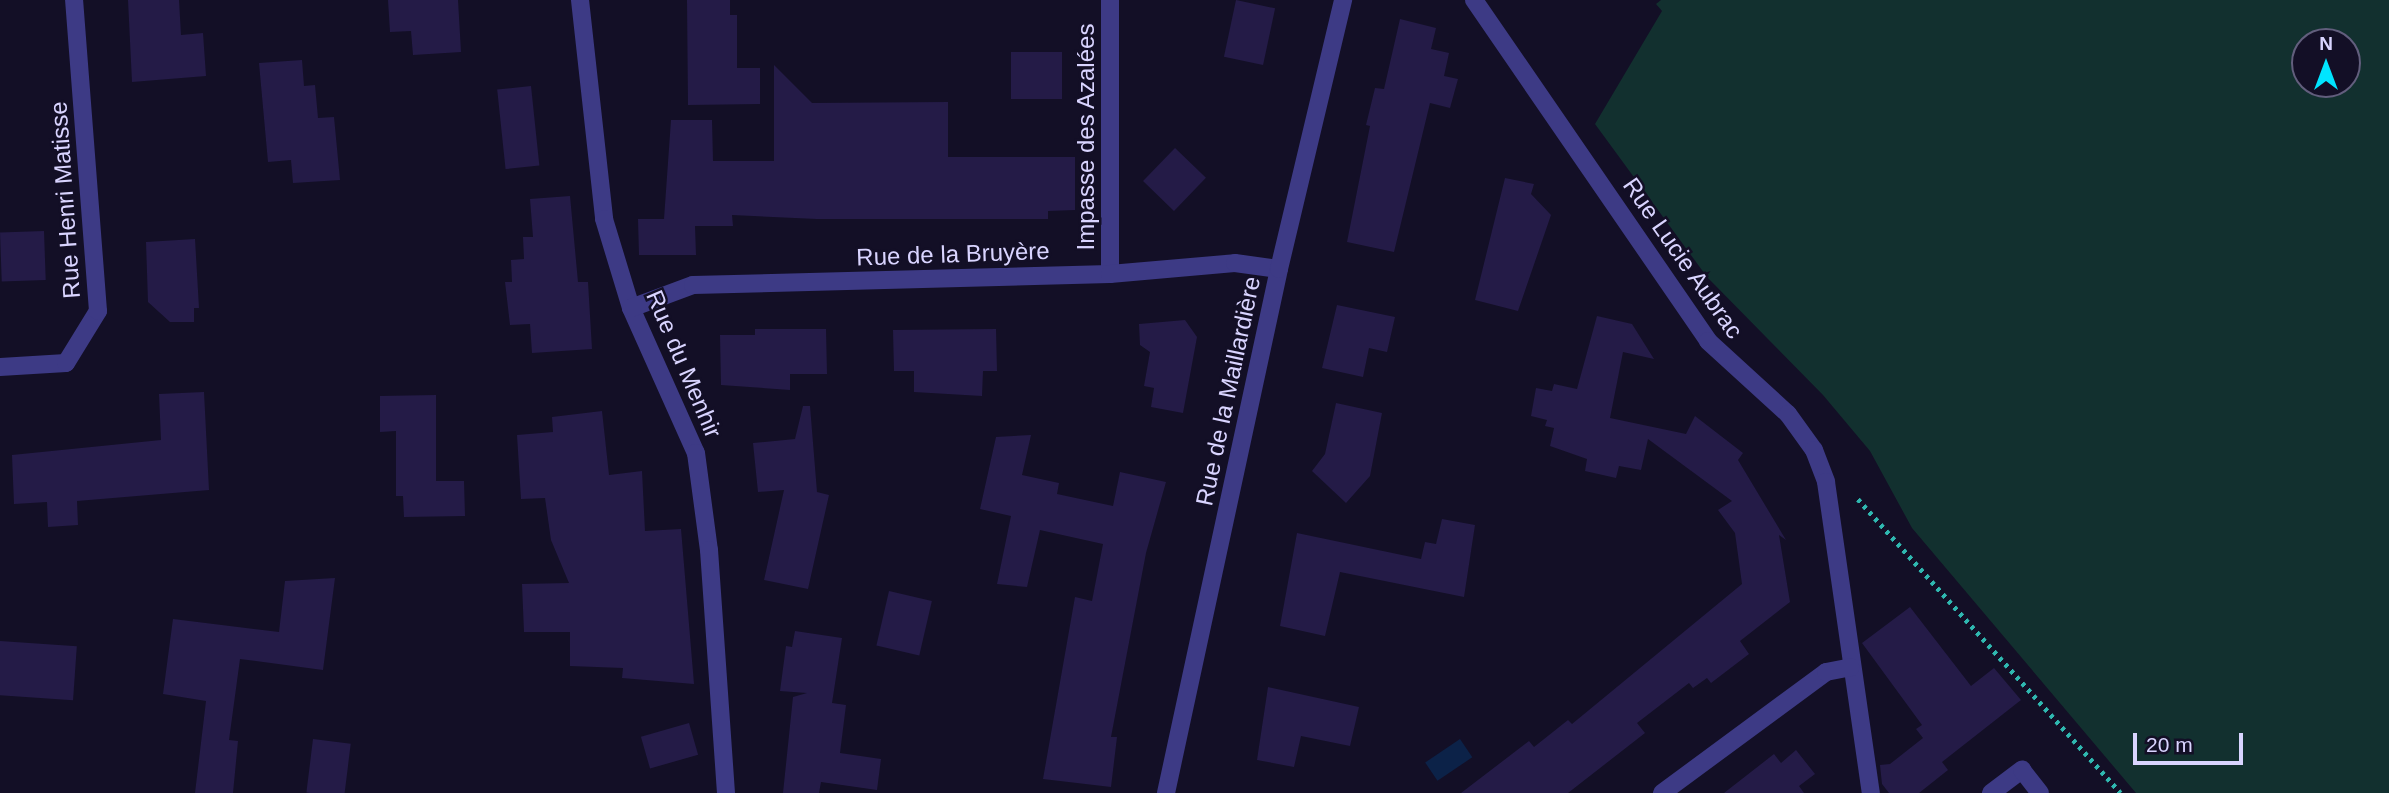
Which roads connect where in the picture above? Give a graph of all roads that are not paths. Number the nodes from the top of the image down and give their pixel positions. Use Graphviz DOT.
graph roads {
  1 [pos="74,0"];
  2 [pos="580,0"];
  3 [pos="1110,0"];
  4 [pos="1343,0"];
  5 [pos="1474,0"];
  6 [pos="1279,270"];
  7 [pos="1110,274"];
  8 [pos="631,308"];
  9 [pos="0,367"];
  10 [pos="1851,667"];
  11 [pos="726,793"];
  12 [pos="1166,793"];
  13 [pos="1662,793"];
  14 [pos="1871,793"];
  15 [pos="1991,793"];
  16 [pos="2040,793"];
  1 -- 9 [label="street, Rue Henri Matisse"];
  2 -- 8 [label="street, Rue du Menhir"];
  3 -- 7 [label="street, Impasse des Azalées"];
  4 -- 6 [label="street, Rue de la Maillardière"];
  5 -- 10 [label="street, Rue Lucie Aubrac"];
  6 -- 7 [label="street, Rue de la Bruyère"];
  6 -- 12 [label="street, Rue de la Maillardière"];
  7 -- 8 [label="street, Rue de la Bruyère"];
  8 -- 11 [label="street, Rue du Menhir"];
  10 -- 13 [label="street"];
  10 -- 14 [label="street, Rue Lucie Aubrac"];
  15 -- 16 [label="street"];
}
